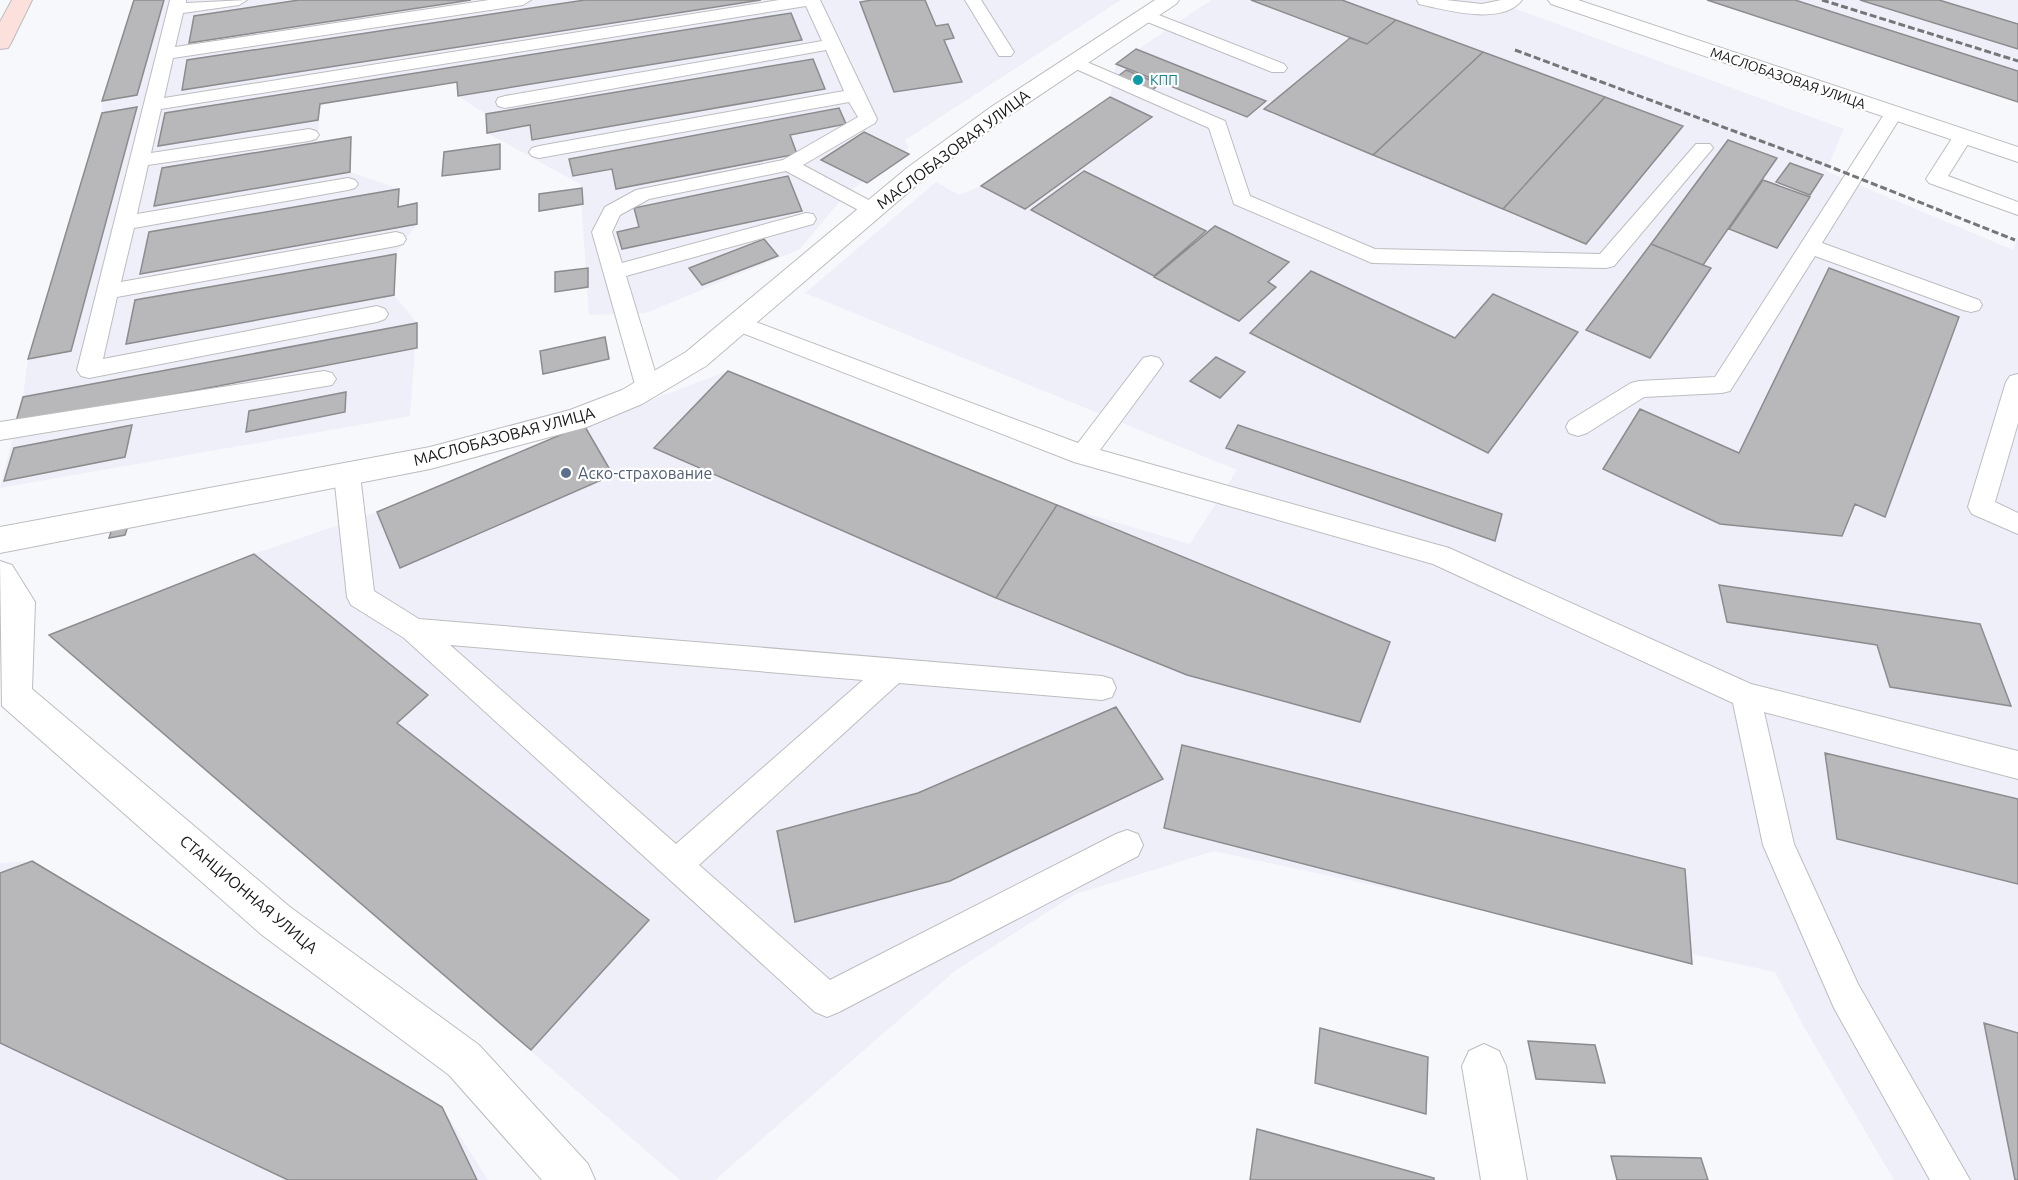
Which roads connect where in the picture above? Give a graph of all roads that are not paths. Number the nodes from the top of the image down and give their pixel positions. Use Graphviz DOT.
graph roads {
  1 [pos="22,0"];
  2 [pos="240,0"];
  3 [pos="523,0"];
  4 [pos="811,0"];
  5 [pos="973,0"];
  6 [pos="1169,0"];
  7 [pos="1425,0"];
  8 [pos="1514,0"];
  9 [pos="1558,0"];
  10 [pos="177,5"];
  11 [pos="1146,15"];
  12 [pos="0,43"];
  13 [pos="832,44"];
  14 [pos="1005,52"];
  15 [pos="165,54"];
  16 [pos="1075,62"];
  17 [pos="1278,68"];
  18 [pos="855,95"];
  19 [pos="505,102"];
  20 [pos="153,105"];
  21 [pos="1894,113"];
  22 [pos="309,135"];
  23 [pos="1963,136"];
  24 [pos="1703,148"];
  25 [pos="539,152"];
  26 [pos="2018,155"];
  27 [pos="139,161"];
  28 [pos="789,165"];
  29 [pos="348,184"];
  30 [pos="872,209"];
  31 [pos="2018,209"];
  32 [pos="806,219"];
  33 [pos="125,222"];
  34 [pos="396,239"];
  35 [pos="1809,246"];
  36 [pos="613,273"];
  37 [pos="108,292"];
  38 [pos="1971,305"];
  39 [pos="377,314"];
  40 [pos="740,324"];
  41 [pos="1151,364"];
  42 [pos="324,379"];
  43 [pos="2018,382"];
  44 [pos="648,388"];
  45 [pos="1578,427"];
  46 [pos="0,431"];
  47 [pos="1083,455"];
  48 [pos="347,475"];
  49 [pos="2018,524"];
  50 [pos="0,540"];
  51 [pos="0,574"];
  52 [pos="414,630"];
  53 [pos="894,670"];
  54 [pos="1102,688"];
  55 [pos="1746,695"];
  56 [pos="2018,765"];
  57 [pos="1127,844"];
  58 [pos="676,865"];
  59 [pos="1485,1066"];
  60 [pos="572,1180"];
  61 [pos="1504,1180"];
  62 [pos="1951,1180"];
  1 -- 12 [label="street"];
  2 -- 10 [label="lane"];
  3 -- 15 [label="lane"];
  4 -- 13 [label="lane"];
  4 -- 20 [label="lane"];
  5 -- 14 [label="lane"];
  6 -- 11 [label="street, МАСЛОБАЗОВАЯ УЛИЦА"];
  7 -- 8 [label="lane"];
  9 -- 21 [label="street, МАСЛОБАЗОВАЯ УЛИЦА"];
  10 -- 15 [label="lane"];
  11 -- 16 [label="street, МАСЛОБАЗОВАЯ УЛИЦА"];
  11 -- 17 [label="lane"];
  13 -- 18 [label="lane"];
  13 -- 19 [label="lane"];
  15 -- 20 [label="lane"];
  16 -- 24 [label="lane"];
  16 -- 30 [label="street, МАСЛОБАЗОВАЯ УЛИЦА"];
  18 -- 25 [label="lane"];
  18 -- 28 [label="lane"];
  20 -- 27 [label="lane"];
  21 -- 23 [label="street, МАСЛОБАЗОВАЯ УЛИЦА"];
  21 -- 35 [label="lane"];
  22 -- 27 [label="lane"];
  23 -- 26 [label="street, МАСЛОБАЗОВАЯ УЛИЦА"];
  23 -- 31 [label="lane"];
  27 -- 33 [label="lane"];
  28 -- 30 [label="lane"];
  28 -- 36 [label="lane"];
  29 -- 33 [label="lane"];
  30 -- 40 [label="street, МАСЛОБАЗОВАЯ УЛИЦА"];
  32 -- 36 [label="lane"];
  33 -- 37 [label="lane"];
  34 -- 37 [label="lane"];
  35 -- 38 [label="lane"];
  35 -- 45 [label="lane"];
  36 -- 44 [label="lane"];
  37 -- 39 [label="lane"];
  40 -- 44 [label="street, МАСЛОБАЗОВАЯ УЛИЦА"];
  40 -- 47 [label="lane"];
  41 -- 47 [label="lane"];
  42 -- 46 [label="lane"];
  43 -- 49 [label="lane"];
  44 -- 48 [label="street, МАСЛОБАЗОВАЯ УЛИЦА"];
  47 -- 55 [label="lane"];
  48 -- 50 [label="street, МАСЛОБАЗОВАЯ УЛИЦА"];
  48 -- 52 [label="lane"];
  51 -- 60 [label="street, СТАНЦИОННАЯ УЛИЦА"];
  52 -- 53 [label="lane"];
  52 -- 58 [label="lane"];
  53 -- 54 [label="lane"];
  53 -- 58 [label="lane"];
  55 -- 56 [label="lane"];
  55 -- 62 [label="lane"];
  57 -- 58 [label="lane"];
  59 -- 61 [label="street"];
}
